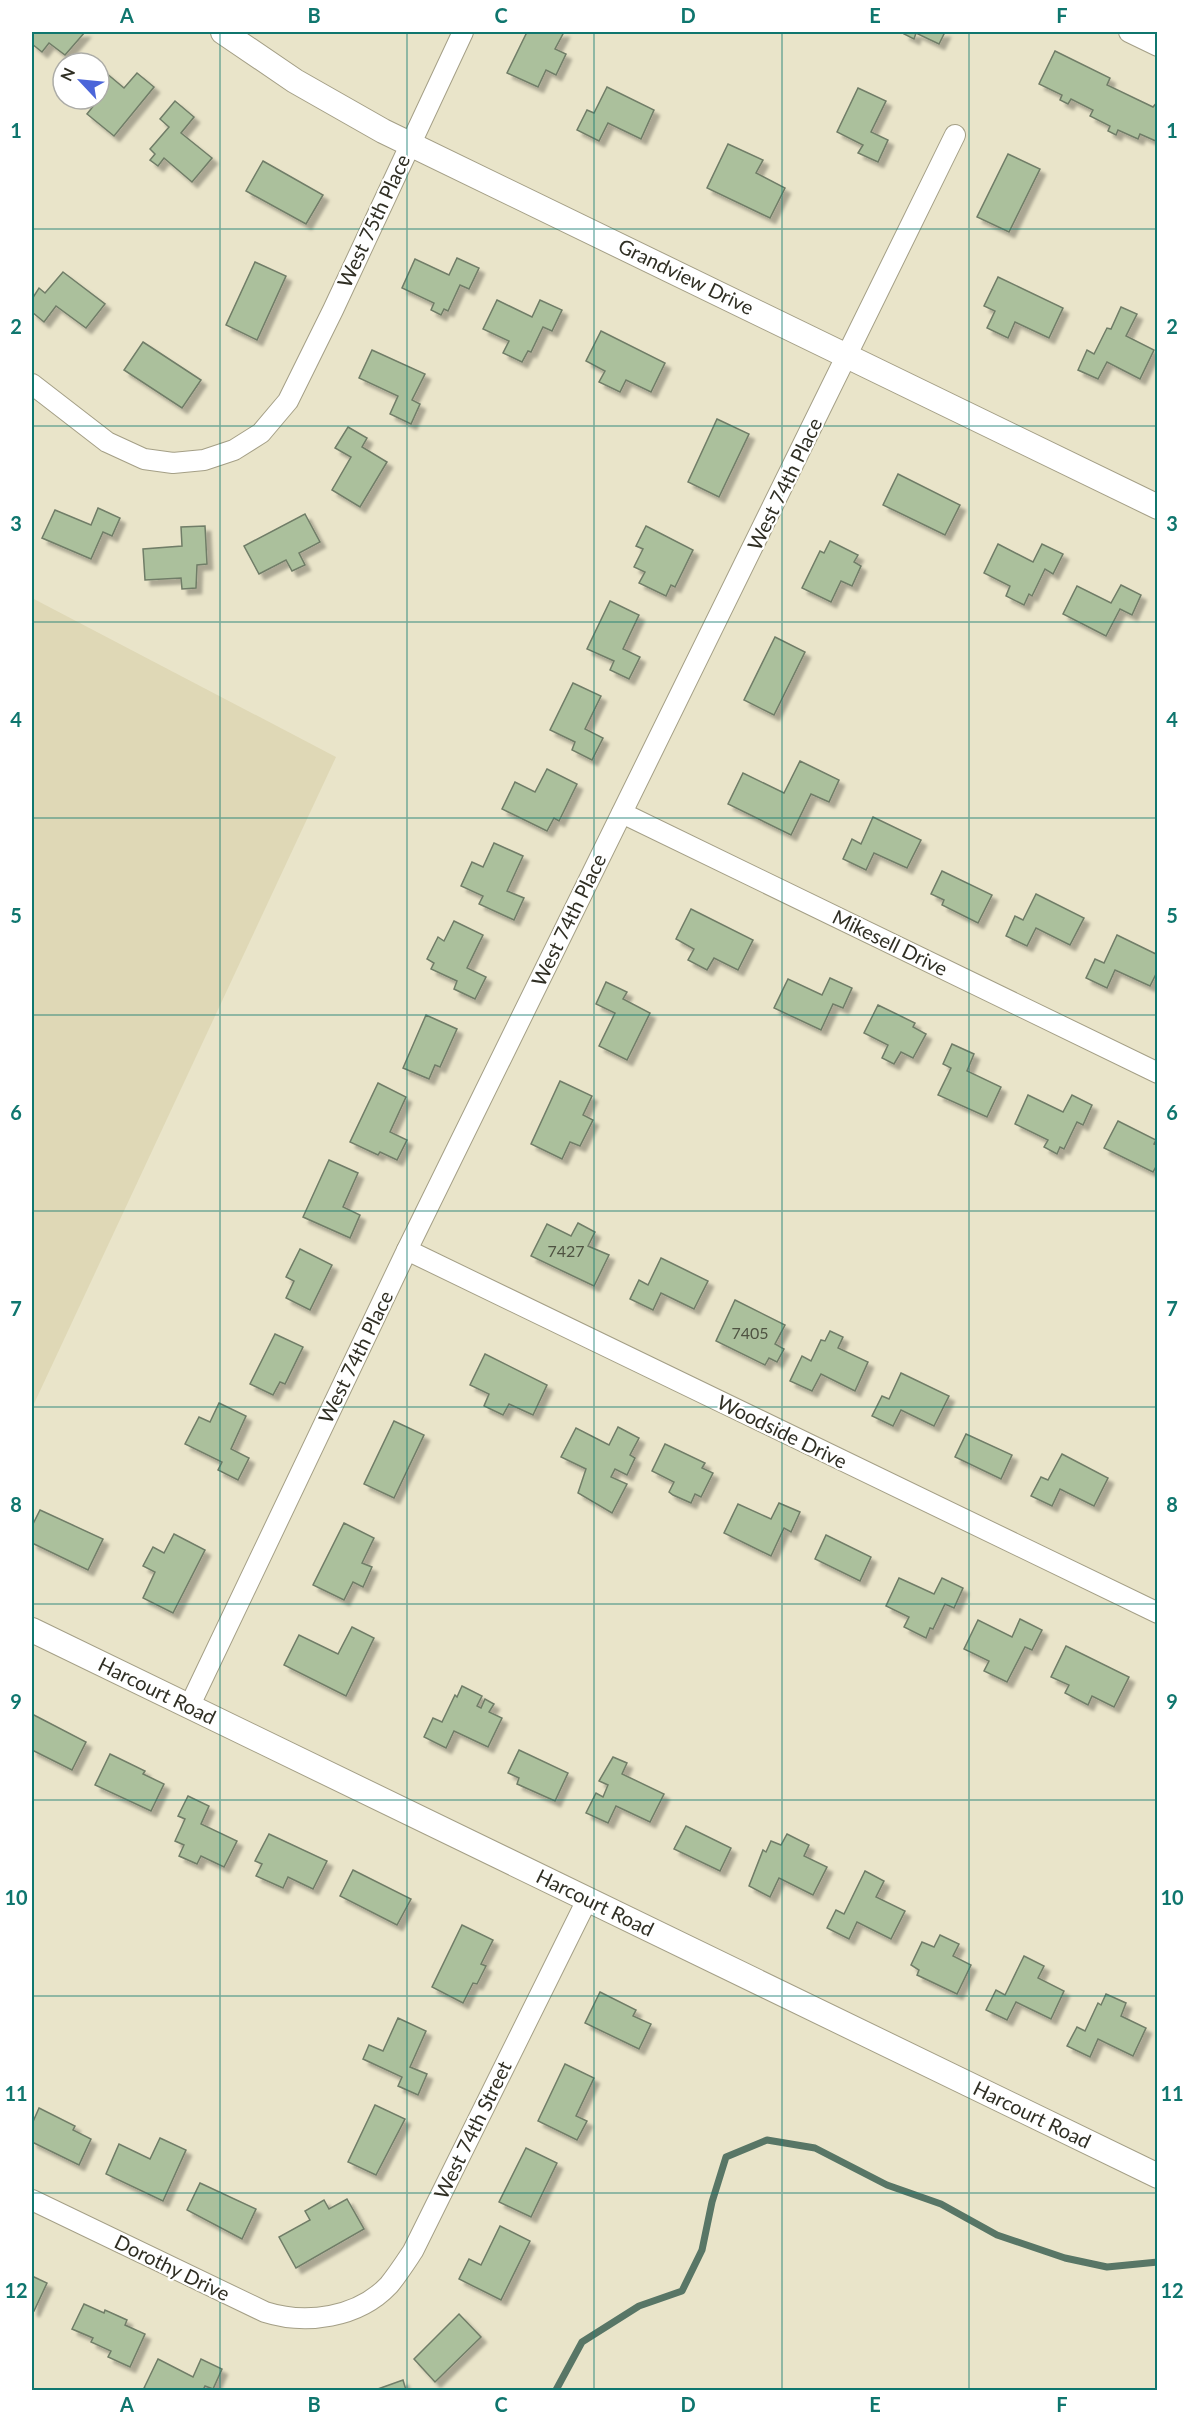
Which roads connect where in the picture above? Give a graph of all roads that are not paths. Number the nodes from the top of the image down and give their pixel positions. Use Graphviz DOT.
graph roads {
  1 [pos="223,32"];
  2 [pos="463,32"];
  3 [pos="1130,32"];
  4 [pos="1158,46"];
  5 [pos="955,135"];
  6 [pos="410,144"];
  7 [pos="848,355"];
  8 [pos="32,384"];
  9 [pos="1158,507"];
  10 [pos="622,813"];
  11 [pos="1158,1073"];
  12 [pos="407,1250"];
  13 [pos="1158,1613"];
  14 [pos="32,1630"];
  15 [pos="189,1707"];
  16 [pos="587,1900"];
  17 [pos="1158,2176"];
  18 [pos="32,2200"];
  19 [pos="318,2318"];
  1 -- 6 [label="street, Grandview Drive"];
  2 -- 6 [label="street, West 75th Place"];
  3 -- 4 [label="street"];
  5 -- 7 [label="street, West 74th Place"];
  6 -- 7 [label="street, Grandview Drive"];
  6 -- 8 [label="street, West 75th Place"];
  7 -- 9 [label="street, Grandview Drive"];
  7 -- 10 [label="street, West 74th Place"];
  10 -- 11 [label="street, Mikesell Drive"];
  10 -- 12 [label="street, West 74th Place"];
  12 -- 13 [label="street, Woodside Drive"];
  12 -- 15 [label="street, West 74th Place"];
  14 -- 15 [label="street, Harcourt Road"];
  15 -- 16 [label="street, Harcourt Road"];
  16 -- 17 [label="street, Harcourt Road"];
  16 -- 19 [label="street, West 74th Street"];
  18 -- 19 [label="street, Dorothy Drive"];
}
